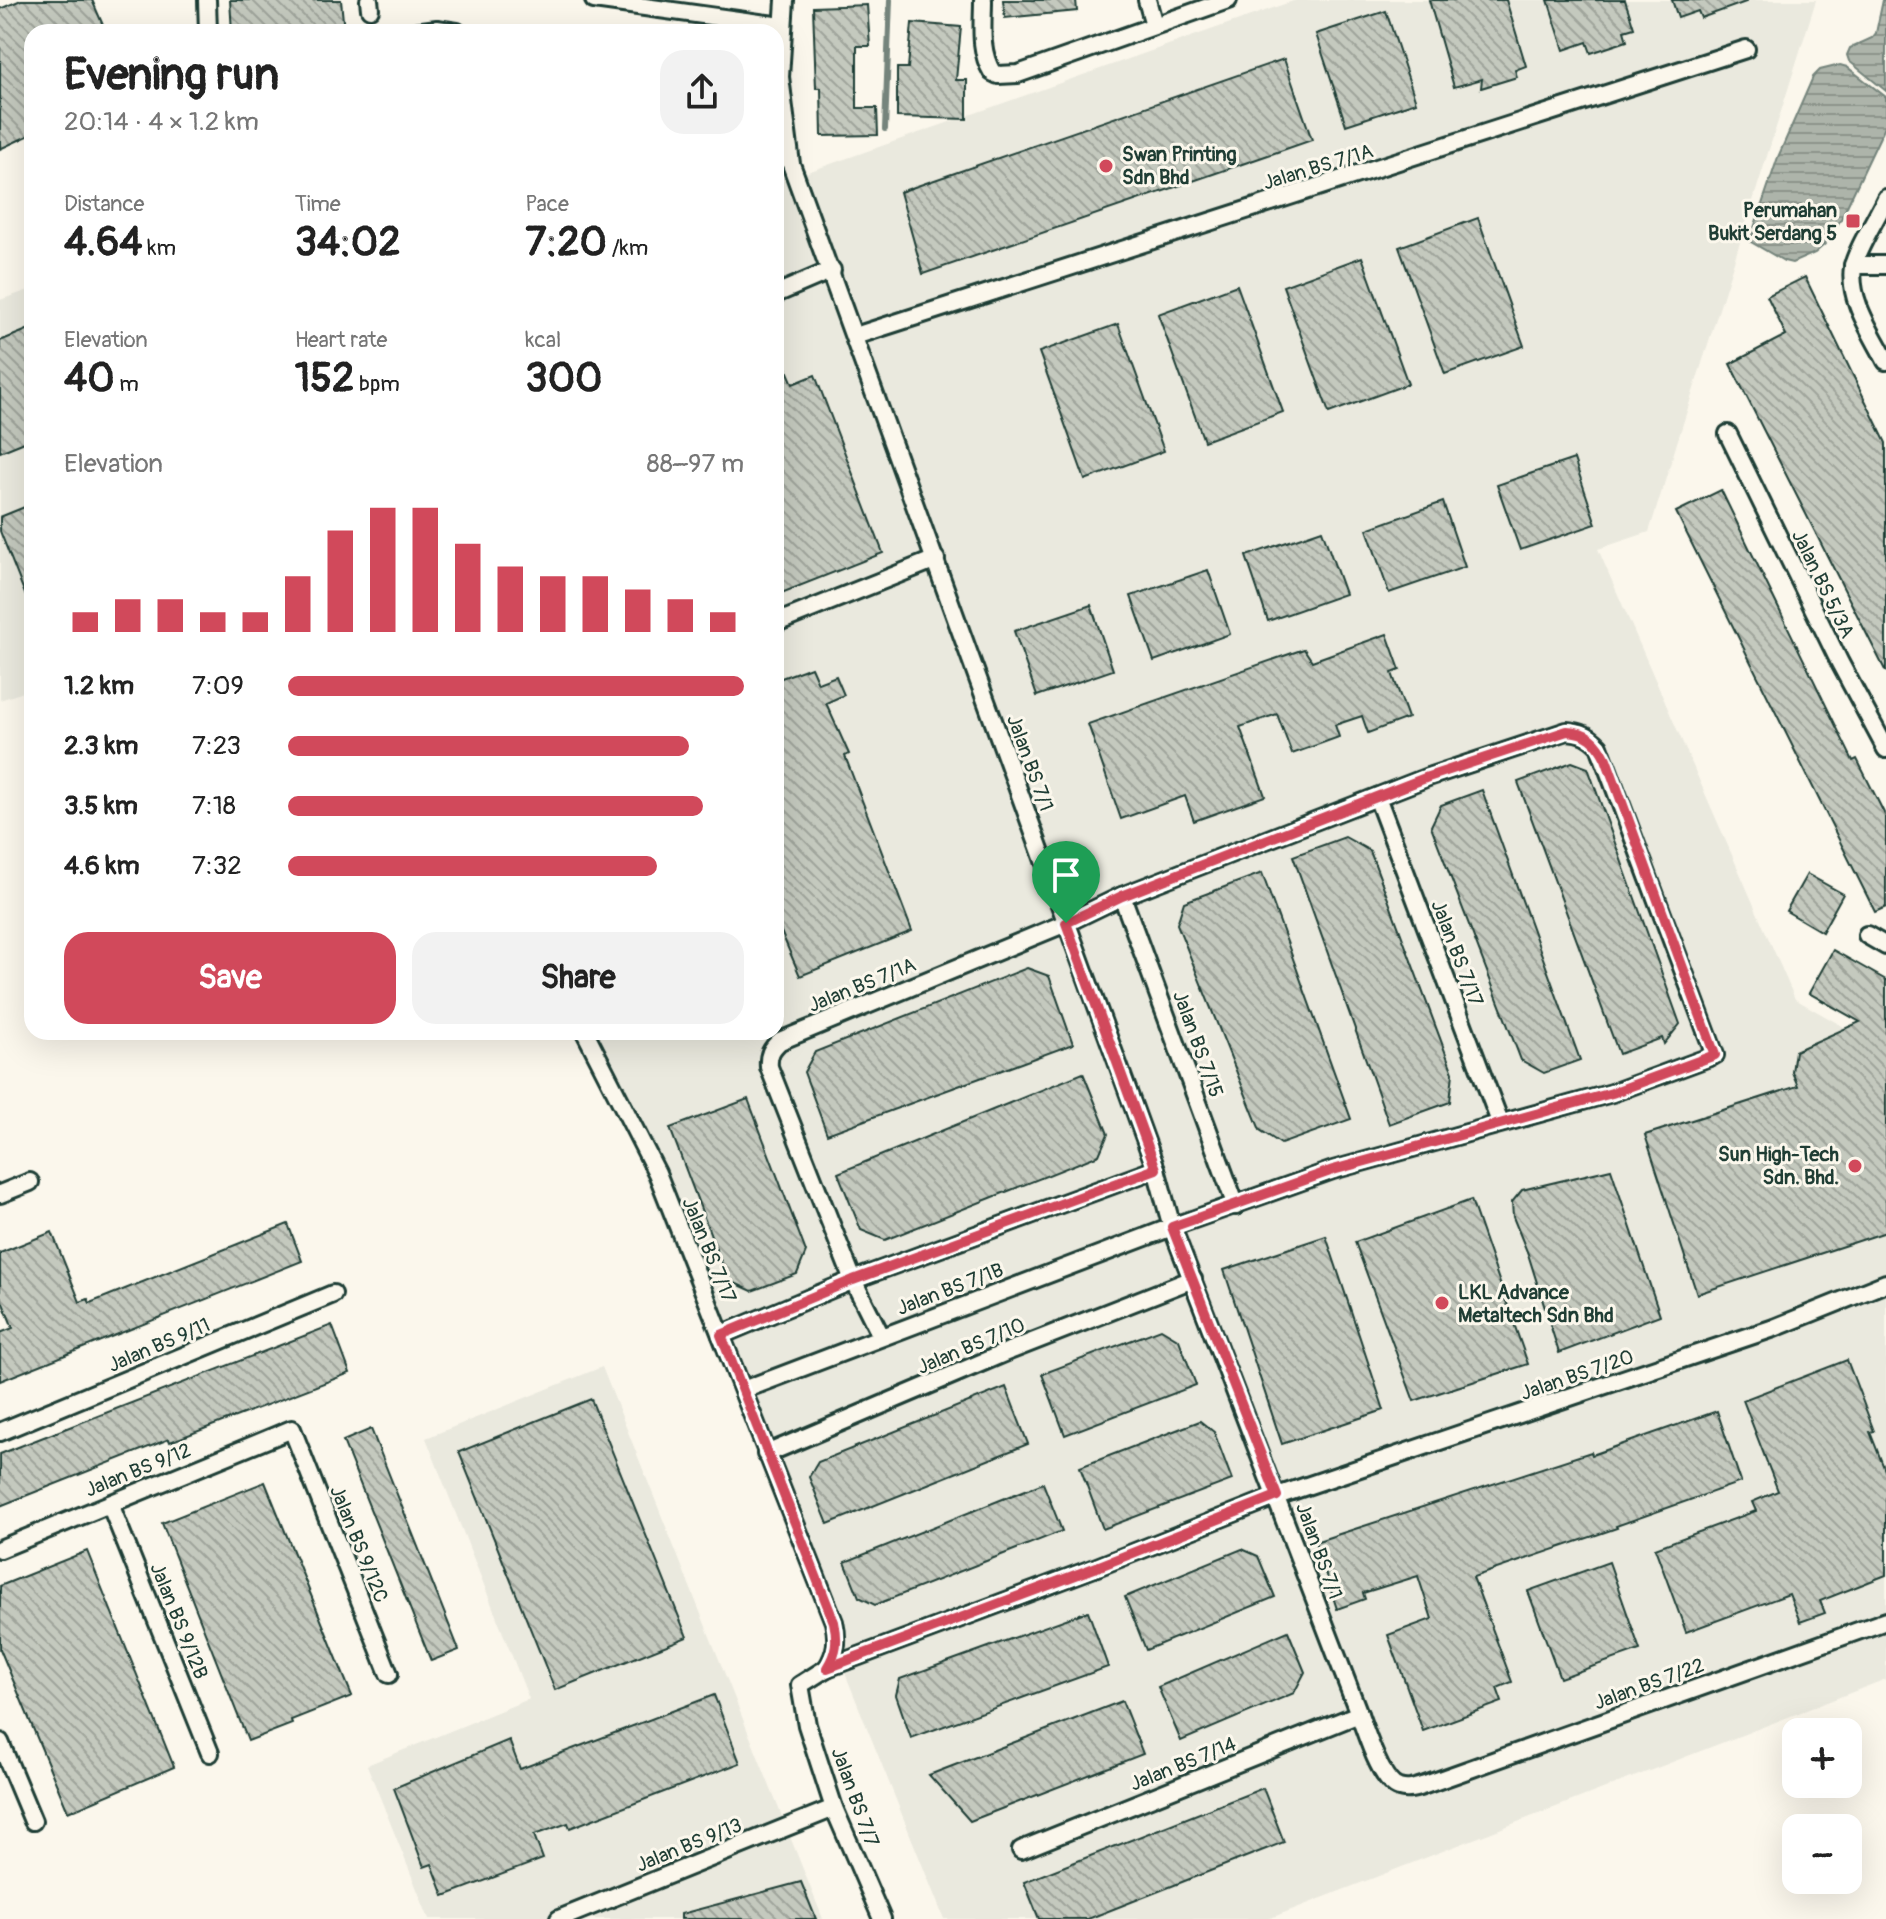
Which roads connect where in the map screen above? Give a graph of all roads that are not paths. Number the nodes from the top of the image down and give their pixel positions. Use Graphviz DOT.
graph roads {
  1 [pos="207,0"];
  2 [pos="594,0"];
  3 [pos="785,0"];
  4 [pos="983,0"];
  5 [pos="1147,0"];
  6 [pos="1228,0"];
  7 [pos="208,24"];
  8 [pos="768,24"];
  9 [pos="782,24"];
  10 [pos="1154,25"];
  11 [pos="1746,49"];
  12 [pos="784,117"];
  13 [pos="1886,198"];
  14 [pos="1853,265"];
  15 [pos="1886,265"];
  16 [pos="832,270"];
  17 [pos="784,291"];
  18 [pos="855,336"];
  19 [pos="1886,361"];
  20 [pos="1728,434"];
  21 [pos="936,559"];
  22 [pos="784,620"];
  23 [pos="1886,749"];
  24 [pos="1377,797"];
  25 [pos="1122,896"];
  26 [pos="1066,923"];
  27 [pos="1867,935"];
  28 [pos="1886,946"];
  29 [pos="589,1040"];
  30 [pos="1500,1122"];
  31 [pos="1156,1169"];
  32 [pos="30,1182"];
  33 [pos="0,1194"];
  34 [pos="1236,1206"];
  35 [pos="1172,1227"];
  36 [pos="1193,1279"];
  37 [pos="853,1280"];
  38 [pos="1886,1283"];
  39 [pos="333,1294"];
  40 [pos="721,1335"];
  41 [pos="881,1336"];
  42 [pos="743,1390"];
  43 [pos="292,1429"];
  44 [pos="0,1432"];
  45 [pos="766,1454"];
  46 [pos="1277,1496"];
  47 [pos="110,1504"];
  48 [pos="0,1549"];
  49 [pos="1886,1621"];
  50 [pos="827,1668"];
  51 [pos="389,1674"];
  52 [pos="800,1685"];
  53 [pos="1359,1714"];
  54 [pos="0,1742"];
  55 [pos="210,1753"];
  56 [pos="1425,1785"];
  57 [pos="834,1808"];
  58 [pos="33,1821"];
  59 [pos="1021,1850"];
  60 [pos="559,1919"];
  61 [pos="882,1919"];
  1 -- 7 [label="street"];
  2 -- 8 [label="street"];
  3 -- 9 [label="street, Jalan BS 7/1"];
  4 -- 10 [label="street"];
  5 -- 10 [label="street"];
  6 -- 10 [label="street"];
  11 -- 18 [label="street, Jalan BS 7/1A"];
  12 -- 16 [label="street, Jalan BS 7/1"];
  13 -- 14 [label="street"];
  14 -- 15 [label="street"];
  14 -- 19 [label="street"];
  16 -- 17 [label="street"];
  16 -- 18 [label="street, Jalan BS 7/1"];
  18 -- 21 [label="street, Jalan BS 7/1"];
  20 -- 23 [label="street, Jalan BS 5/3A"];
  21 -- 22 [label="street"];
  21 -- 26 [label="street, Jalan BS 7/1"];
  24 -- 25 [label="street"];
  24 -- 30 [label="street, Jalan BS 7/17"];
  24 -- 30 [label="street, Jalan BS 7/1B"];
  25 -- 26 [label="street"];
  25 -- 34 [label="street, Jalan BS 7/15"];
  26 -- 31 [label="street, Jalan BS 7/1"];
  26 -- 37 [label="street, Jalan BS 7/1A"];
  27 -- 28 [label="street"];
  29 -- 40 [label="street, Jalan BS 7/17"];
  30 -- 34 [label="street, Jalan BS 7/1B"];
  31 -- 35 [label="street, Jalan BS 7/1"];
  31 -- 37 [label="street, Jalan BS 7/1B"];
  32 -- 33 [label="street"];
  34 -- 35 [label="street, Jalan BS 7/1B"];
  35 -- 36 [label="street, Jalan BS 7/1"];
  35 -- 41 [label="street, Jalan BS 7/1B"];
  36 -- 45 [label="street, Jalan BS 7/10"];
  36 -- 46 [label="street, Jalan BS 7/1"];
  37 -- 40 [label="street, Jalan BS 7/1B"];
  37 -- 41 [label="street"];
  38 -- 46 [label="street, Jalan BS 7/20"];
  39 -- 44 [label="street, Jalan BS 9/11"];
  40 -- 42 [label="street, Jalan BS 7/17"];
  41 -- 42 [label="street, Jalan BS 7/1B"];
  42 -- 45 [label="street, Jalan BS 7/17"];
  43 -- 47 [label="street, Jalan BS 9/12"];
  43 -- 51 [label="street, Jalan BS 9/12C"];
  45 -- 50 [label="street, Jalan BS 7/17"];
  46 -- 50 [label="street, Jalan BS 7/20"];
  46 -- 53 [label="street, Jalan BS 7/1"];
  47 -- 48 [label="street, Jalan BS 9/12"];
  47 -- 55 [label="street, Jalan BS 9/12B"];
  49 -- 56 [label="street, Jalan BS 7/22"];
  50 -- 52 [label="street, Jalan BS 7/20"];
  52 -- 57 [label="street, Jalan BS 7/7"];
  53 -- 56 [label="street, Jalan BS 7/1"];
  53 -- 59 [label="street, Jalan BS 7/14"];
  54 -- 58 [label="street"];
  57 -- 60 [label="street, Jalan BS 9/13"];
  57 -- 61 [label="street, Jalan BS 7/7"];
}
